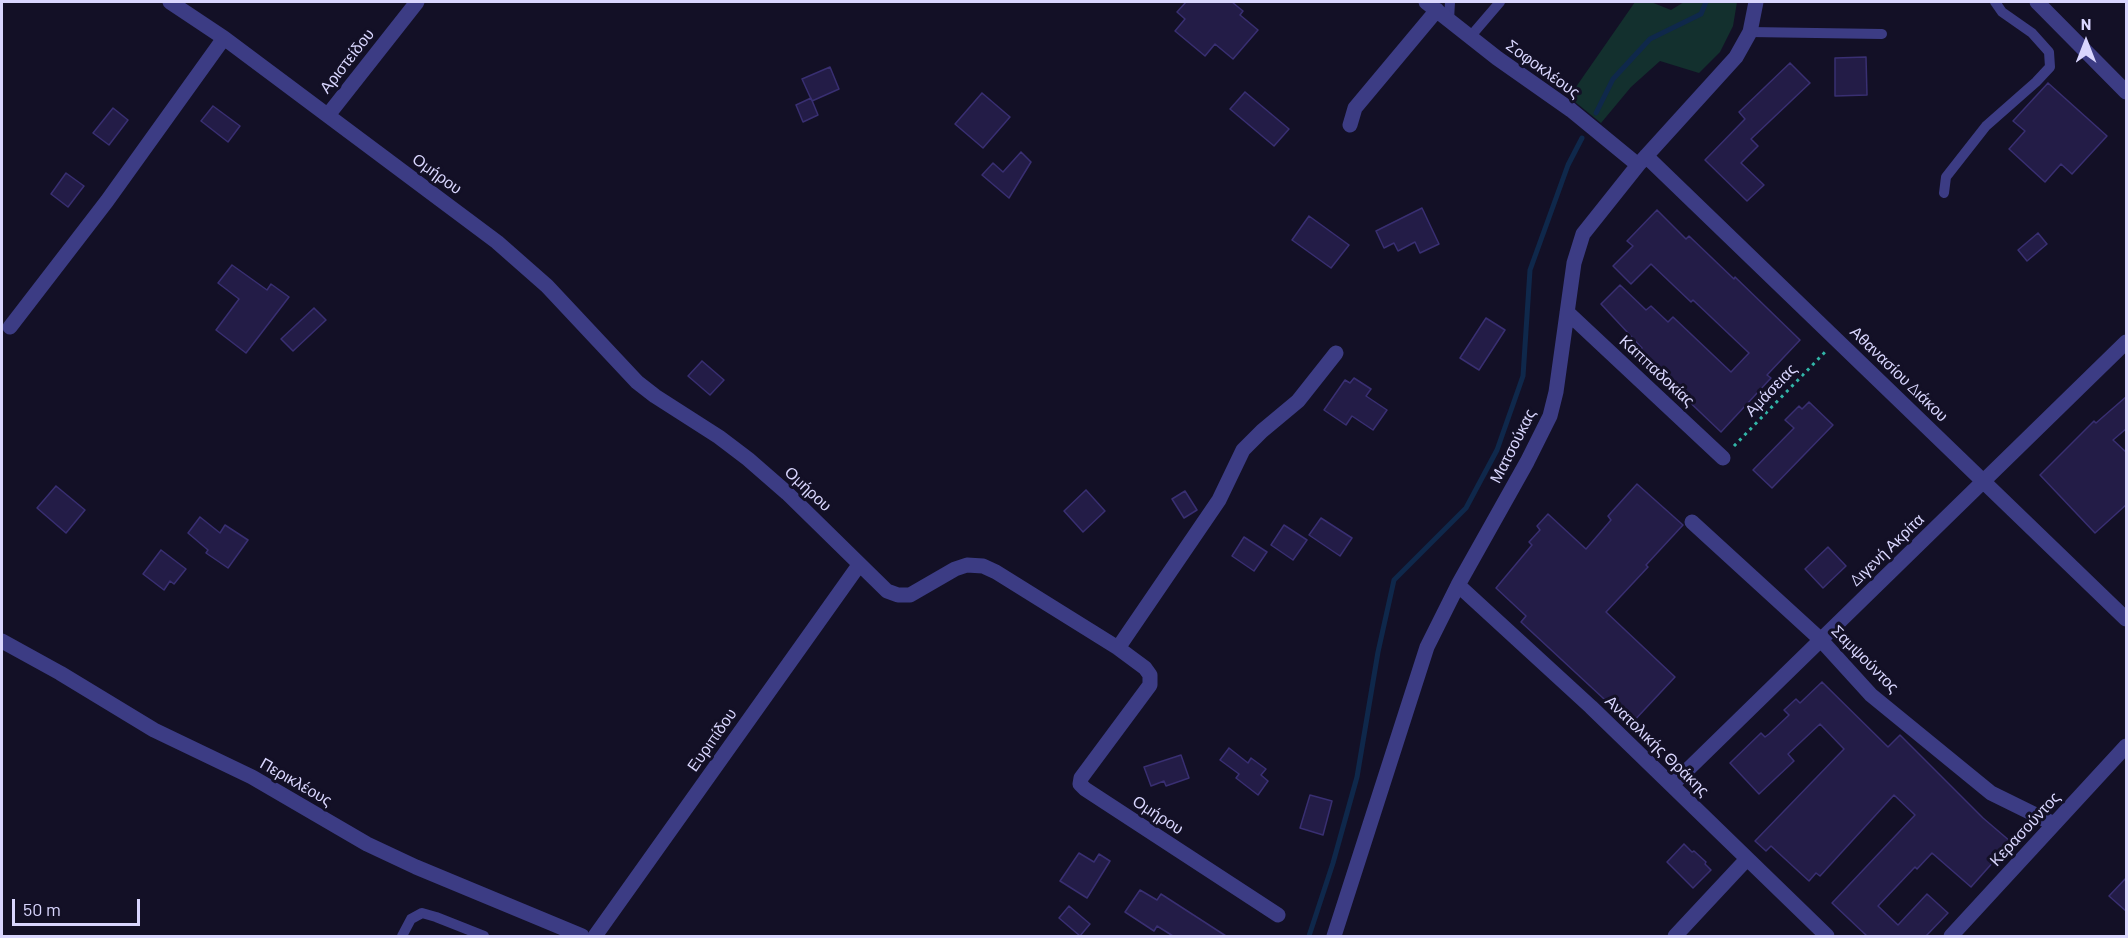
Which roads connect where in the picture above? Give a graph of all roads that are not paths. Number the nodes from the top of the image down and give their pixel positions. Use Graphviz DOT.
graph roads {
  1 [pos="170,2"];
  2 [pos="417,2"];
  3 [pos="1500,2"];
  4 [pos="1756,2"];
  5 [pos="1995,2"];
  6 [pos="2037,2"];
  7 [pos="1441,8"];
  8 [pos="1750,32"];
  9 [pos="1882,34"];
  10 [pos="1470,37"];
  11 [pos="224,38"];
  12 [pos="2127,92"];
  13 [pos="328,115"];
  14 [pos="1350,125"];
  15 [pos="1642,161"];
  16 [pos="1944,193"];
  17 [pos="1567,312"];
  18 [pos="10,327"];
  19 [pos="2127,342"];
  20 [pos="1335,353"];
  21 [pos="1723,458"];
  22 [pos="1984,482"];
  23 [pos="1692,522"];
  24 [pos="859,565"];
  25 [pos="1458,585"];
  26 [pos="2127,619"];
  27 [pos="1820,639"];
  28 [pos="2,641"];
  29 [pos="1118,648"];
  30 [pos="2127,746"];
  31 [pos="1672,785"];
  32 [pos="2054,824"];
  33 [pos="1746,860"];
  34 [pos="1278,915"];
  35 [pos="553,931"];
  36 [pos="402,936"];
  37 [pos="483,936"];
  38 [pos="582,936"];
  39 [pos="595,936"];
  40 [pos="1334,936"];
  41 [pos="1675,936"];
  42 [pos="1827,936"];
  43 [pos="1951,936"];
  1 -- 11 [label="street, Ομήρου"];
  2 -- 13 [label="street, Αριστείδου"];
  3 -- 10 [label="lane"];
  4 -- 8 [label="street, Ματσούκας"];
  5 -- 16 [label="lane"];
  6 -- 12 [label="street"];
  7 -- 10 [label="street, Σοφοκλέους"];
  7 -- 14 [label="street"];
  8 -- 9 [label="lane"];
  8 -- 15 [label="street, Ματσούκας"];
  10 -- 15 [label="street, Σοφοκλέους"];
  11 -- 13 [label="street, Ομήρου"];
  11 -- 18 [label="street"];
  13 -- 24 [label="street, Ομήρου"];
  15 -- 17 [label="street, Ματσούκας"];
  15 -- 22 [label="street, Αθανασίου Διάκου"];
  17 -- 21 [label="street, Καππαδοκίας"];
  17 -- 25 [label="street, Ματσούκας"];
  19 -- 22 [label="street, Διγενή Ακρίτα"];
  20 -- 29 [label="street"];
  22 -- 26 [label="street, Αθανασίου Διάκου"];
  22 -- 27 [label="street, Διγενή Ακρίτα"];
  23 -- 27 [label="street, Σαμψούντος"];
  24 -- 29 [label="street, Ομήρου"];
  24 -- 39 [label="street, Ευριπίδου"];
  25 -- 31 [label="street, Ανατολικής Θράκης"];
  25 -- 40 [label="street, Ματσούκας"];
  27 -- 31 [label="street, Διγενή Ακρίτα"];
  27 -- 32 [label="street, Σαμψούντος"];
  28 -- 35 [label="street, Περικλέους"];
  29 -- 34 [label="street, Ομήρου"];
  30 -- 32 [label="street, Κερασούντος"];
  31 -- 33 [label="street, Ανατολικής Θράκης"];
  32 -- 43 [label="street, Κερασούντος"];
  33 -- 41 [label="street"];
  33 -- 42 [label="street, Ανατολικής Θράκης"];
  35 -- 38 [label="street, Περικλέους"];
  36 -- 37 [label="lane"];
}
